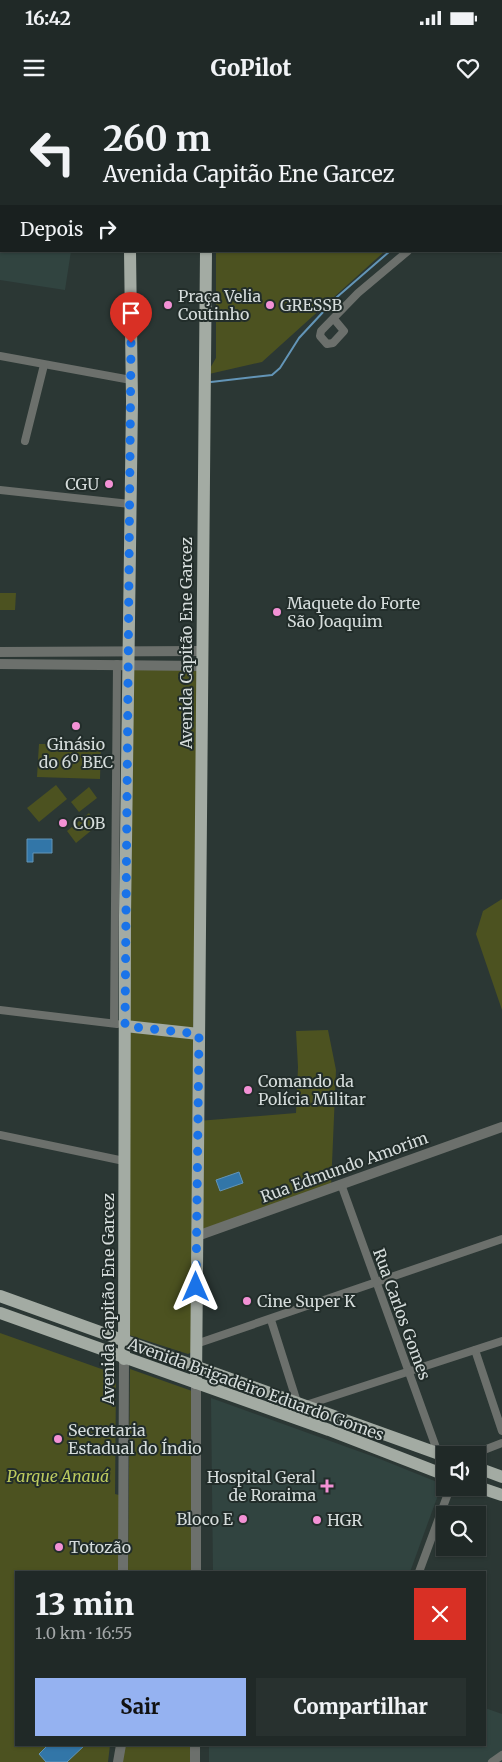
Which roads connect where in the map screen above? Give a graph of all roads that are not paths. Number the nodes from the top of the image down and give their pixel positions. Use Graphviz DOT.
graph roads {
  1 [pos="130,252"];
  2 [pos="206,252"];
  3 [pos="407,252"];
  4 [pos="334,319"];
  5 [pos="0,356"];
  6 [pos="44,365"];
  7 [pos="131,380"];
  8 [pos="25,441"];
  9 [pos="0,490"];
  10 [pos="130,504"];
  11 [pos="0,652"];
  12 [pos="97,652"];
  13 [pos="202,652"];
  14 [pos="124,660"];
  15 [pos="0,664"];
  16 [pos="96,664"];
  17 [pos="202,666"];
  18 [pos="0,1010"];
  19 [pos="120,1024"];
  20 [pos="199,1034"];
  21 [pos="502,1126"];
  22 [pos="0,1136"];
  23 [pos="124,1161"];
  24 [pos="341,1184"];
  25 [pos="197,1236"];
  26 [pos="502,1239"];
  27 [pos="375,1282"];
  28 [pos="0,1296"];
  29 [pos="0,1313"];
  30 [pos="271,1320"];
  31 [pos="502,1341"];
  32 [pos="125,1342"];
  33 [pos="196,1344"];
  34 [pos="475,1350"];
  35 [pos="124,1359"];
  36 [pos="196,1366"];
  37 [pos="409,1373"];
  38 [pos="196,1382"];
  39 [pos="301,1403"];
  40 [pos="339,1416"];
  41 [pos="365,1426"];
  42 [pos="329,1430"];
  43 [pos="502,1431"];
  44 [pos="359,1442"];
  45 [pos="502,1443"];
  46 [pos="438,1446"];
  47 [pos="486,1449"];
  48 [pos="436,1452"];
  49 [pos="486,1471"];
  50 [pos="436,1472"];
  51 [pos="502,1477"];
  52 [pos="486,1490"];
  53 [pos="502,1495"];
  54 [pos="447,1496"];
  55 [pos="123,1571"];
  56 [pos="196,1571"];
  57 [pos="419,1571"];
  58 [pos="121,1746"];
  59 [pos="195,1746"];
  60 [pos="502,1756"];
  61 [pos="118,1762"];
  62 [pos="194,1762"];
  63 [pos="492,1762"];
  1 -- 7 [label="main road, Avenida Capitão Ene Garcez"];
  2 -- 13 [label="main road, Avenida Capitão Ene Garcez"];
  3 -- 4 [label="street"];
  5 -- 6 [label="street"];
  6 -- 7 [label="street"];
  6 -- 8 [label="street"];
  7 -- 10 [label="main road, Avenida Capitão Ene Garcez"];
  9 -- 10 [label="street"];
  10 -- 14 [label="main road, Avenida Capitão Ene Garcez"];
  11 -- 12 [label="street"];
  12 -- 14 [label="street"];
  12 -- 16 [label="street"];
  13 -- 14 [label="street"];
  13 -- 17 [label="main road, Avenida Capitão Ene Garcez"];
  14 -- 16 [label="street"];
  14 -- 17 [label="street"];
  14 -- 19 [label="main road, Avenida Capitão Ene Garcez"];
  15 -- 16 [label="street"];
  17 -- 20 [label="main road, Avenida Capitão Ene Garcez"];
  18 -- 19 [label="street"];
  19 -- 20 [label="main road"];
  19 -- 23 [label="main road, Avenida Capitão Ene Garcez"];
  20 -- 25 [label="main road, Avenida Capitão Ene Garcez"];
  21 -- 24 [label="street, Rua Edmundo Amorim"];
  22 -- 23 [label="street"];
  23 -- 32 [label="main road, Avenida Capitão Ene Garcez"];
  24 -- 25 [label="street, Rua Edmundo Amorim"];
  24 -- 27 [label="street, Rua Carlos Gomes"];
  25 -- 33 [label="main road, Avenida Capitão Ene Garcez"];
  26 -- 27 [label="street"];
  27 -- 30 [label="street"];
  27 -- 37 [label="street, Rua Carlos Gomes"];
  28 -- 32 [label="main road, Avenida Brigadeiro Eduardo Gomes"];
  29 -- 35 [label="main road, Avenida Brigadeiro Eduardo Gomes"];
  30 -- 33 [label="street"];
  30 -- 39 [label="street"];
  31 -- 34 [label="street"];
  32 -- 35 [label="main road, Avenida Capitão Ene Garcez"];
  32 -- 36 [label="main road, Avenida Brigadeiro Eduardo Gomes"];
  33 -- 36 [label="main road, Avenida Capitão Ene Garcez"];
  34 -- 37 [label="street"];
  34 -- 43 [label="street"];
  35 -- 38 [label="main road, Avenida Brigadeiro Eduardo Gomes"];
  35 -- 55 [label="street, Avenida Capitão Ene Garcez"];
  36 -- 38 [label="main road, Avenida Capitão Ene Garcez"];
  36 -- 39 [label="main road, Avenida Brigadeiro Eduardo Gomes"];
  37 -- 39 [label="street"];
  37 -- 46 [label="street, Rua Carlos Gomes"];
  38 -- 42 [label="main road, Avenida Brigadeiro Eduardo Gomes"];
  38 -- 56 [label="street, Avenida Capitão Ene Garcez"];
  39 -- 40 [label="main road, Avenida Brigadeiro Eduardo Gomes"];
  40 -- 41 [label="main road, Avenida Brigadeiro Eduardo Gomes"];
  40 -- 42 [label="main road"];
  41 -- 44 [label="main road"];
  41 -- 48 [label="main road, Avenida Brigadeiro Eduardo Gomes"];
  42 -- 44 [label="main road, Avenida Brigadeiro Eduardo Gomes"];
  44 -- 50 [label="main road, Avenida Brigadeiro Eduardo Gomes"];
  45 -- 47 [label="street"];
  49 -- 51 [label="main road"];
  52 -- 53 [label="main road"];
  54 -- 57 [label="street"];
  58 -- 61 [label="street"];
  59 -- 62 [label="street"];
  60 -- 63 [label="street"];
}
